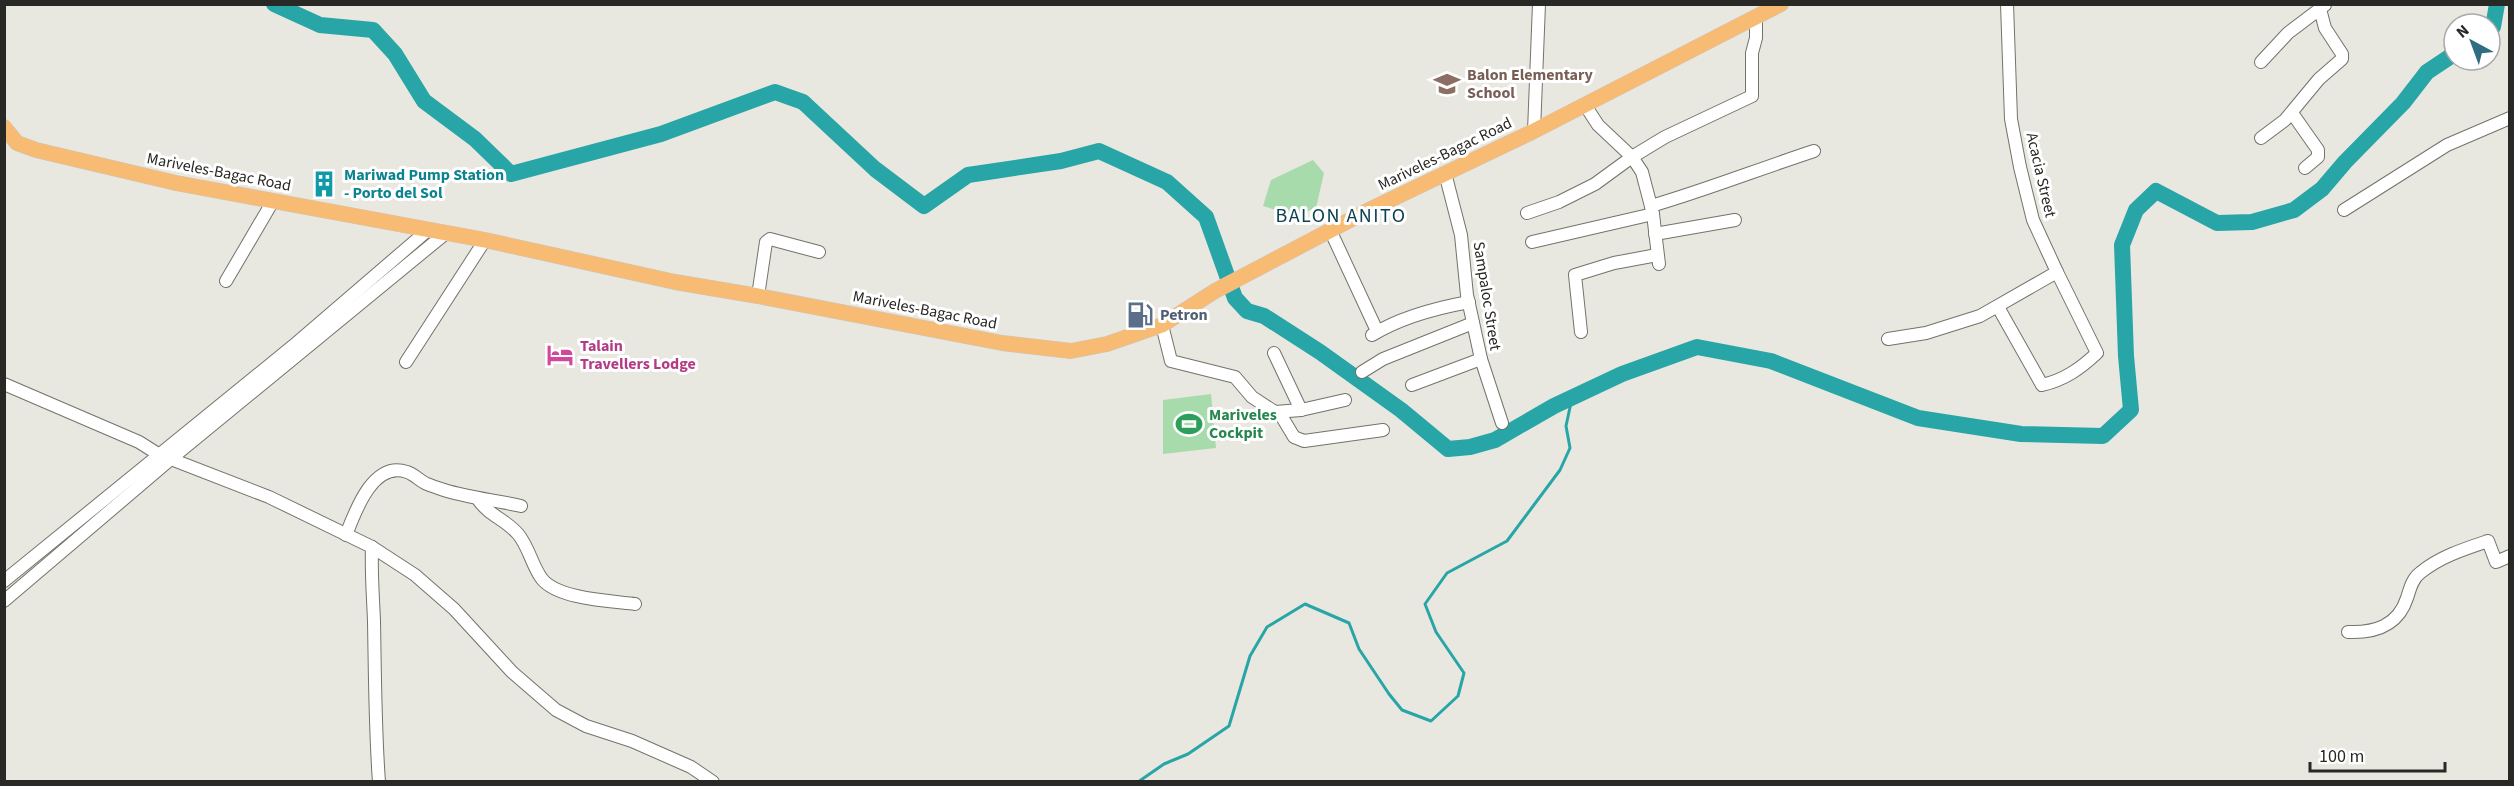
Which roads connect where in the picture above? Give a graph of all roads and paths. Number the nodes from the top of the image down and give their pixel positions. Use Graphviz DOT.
graph roads {
  1 [pos="1539,4"];
  2 [pos="1781,4"];
  3 [pos="2007,4"];
  4 [pos="2323,7"];
  5 [pos="1756,17"];
  6 [pos="2261,62"];
  7 [pos="1585,105"];
  8 [pos="2292,113"];
  9 [pos="2510,118"];
  10 [pos="4,127"];
  11 [pos="1534,131"];
  12 [pos="2261,138"];
  13 [pos="1814,151"];
  14 [pos="1632,157"];
  15 [pos="2305,168"];
  16 [pos="1445,173"];
  17 [pos="273,201"];
  18 [pos="1652,210"];
  19 [pos="2344,210"];
  20 [pos="1527,213"];
  21 [pos="1735,220"];
  22 [pos="428,230"];
  23 [pos="1331,232"];
  24 [pos="446,233"];
  25 [pos="1655,234"];
  26 [pos="485,240"];
  27 [pos="1532,242"];
  28 [pos="819,252"];
  29 [pos="2057,272"];
  30 [pos="226,281"];
  31 [pos="758,296"];
  32 [pos="1469,302"];
  33 [pos="1998,307"];
  34 [pos="1473,323"];
  35 [pos="1162,325"];
  36 [pos="1581,332"];
  37 [pos="1888,339"];
  38 [pos="1274,353"];
  39 [pos="1480,359"];
  40 [pos="406,362"];
  41 [pos="1362,372"];
  42 [pos="4,384"];
  43 [pos="1412,385"];
  44 [pos="1345,400"];
  45 [pos="1301,410"];
  46 [pos="1279,412"];
  47 [pos="1502,423"];
  48 [pos="1383,430"];
  49 [pos="158,454"];
  50 [pos="172,458"];
  51 [pos="477,498"];
  52 [pos="521,506"];
  53 [pos="346,535"];
  54 [pos="372,547"];
  55 [pos="2510,556"];
  56 [pos="4,581"];
  57 [pos="4,601"];
  58 [pos="635,603"];
  59 [pos="2348,632"];
  60 [pos="379,782"];
  61 [pos="713,782"];
  1 -- 11 [label="street"];
  2 -- 5 [label="main road, Mariveles-Bagac Road"];
  3 -- 29 [label="street, Acacia Street"];
  4 -- 6 [label="street"];
  4 -- 8 [label="street"];
  5 -- 7 [label="main road, Mariveles-Bagac Road"];
  5 -- 14 [label="street"];
  7 -- 11 [label="main road, Mariveles-Bagac Road"];
  7 -- 14 [label="street"];
  8 -- 12 [label="street"];
  8 -- 15 [label="street"];
  9 -- 19 [label="street"];
  10 -- 17 [label="main road, Mariveles-Bagac Road"];
  11 -- 16 [label="main road, Mariveles-Bagac Road"];
  13 -- 18 [label="street"];
  14 -- 18 [label="street"];
  14 -- 20 [label="street"];
  16 -- 23 [label="main road, Mariveles-Bagac Road"];
  16 -- 32 [label="street, Sampaloc Street"];
  17 -- 22 [label="main road, Mariveles-Bagac Road"];
  17 -- 30 [label="street"];
  18 -- 25 [label="street"];
  18 -- 27 [label="street"];
  21 -- 25 [label="street"];
  22 -- 24 [label="main road, Mariveles-Bagac Road"];
  22 -- 49 [label="street"];
  23 -- 32 [label="street"];
  23 -- 35 [label="main road, Mariveles-Bagac Road"];
  24 -- 26 [label="main road, Mariveles-Bagac Road"];
  24 -- 50 [label="street"];
  25 -- 36 [label="street"];
  26 -- 31 [label="main road, Mariveles-Bagac Road"];
  26 -- 40 [label="street"];
  28 -- 31 [label="street"];
  29 -- 33 [label="street"];
  29 -- 33 [label="street, Acacia Street"];
  31 -- 35 [label="main road, Mariveles-Bagac Road"];
  32 -- 34 [label="street, Sampaloc Street"];
  33 -- 37 [label="street"];
  34 -- 39 [label="street, Sampaloc Street"];
  34 -- 41 [label="street"];
  35 -- 46 [label="street"];
  38 -- 45 [label="street"];
  39 -- 43 [label="street"];
  39 -- 47 [label="street, Sampaloc Street"];
  42 -- 49 [label="street"];
  44 -- 45 [label="street"];
  45 -- 46 [label="street"];
  46 -- 48 [label="street"];
  49 -- 50 [label="street"];
  49 -- 56 [label="street"];
  50 -- 53 [label="street"];
  50 -- 57 [label="street"];
  51 -- 52 [label="street"];
  51 -- 53 [label="street"];
  51 -- 58 [label="street"];
  53 -- 54 [label="street"];
  54 -- 60 [label="street"];
  54 -- 61 [label="street"];
  55 -- 59 [label="street"];
}
